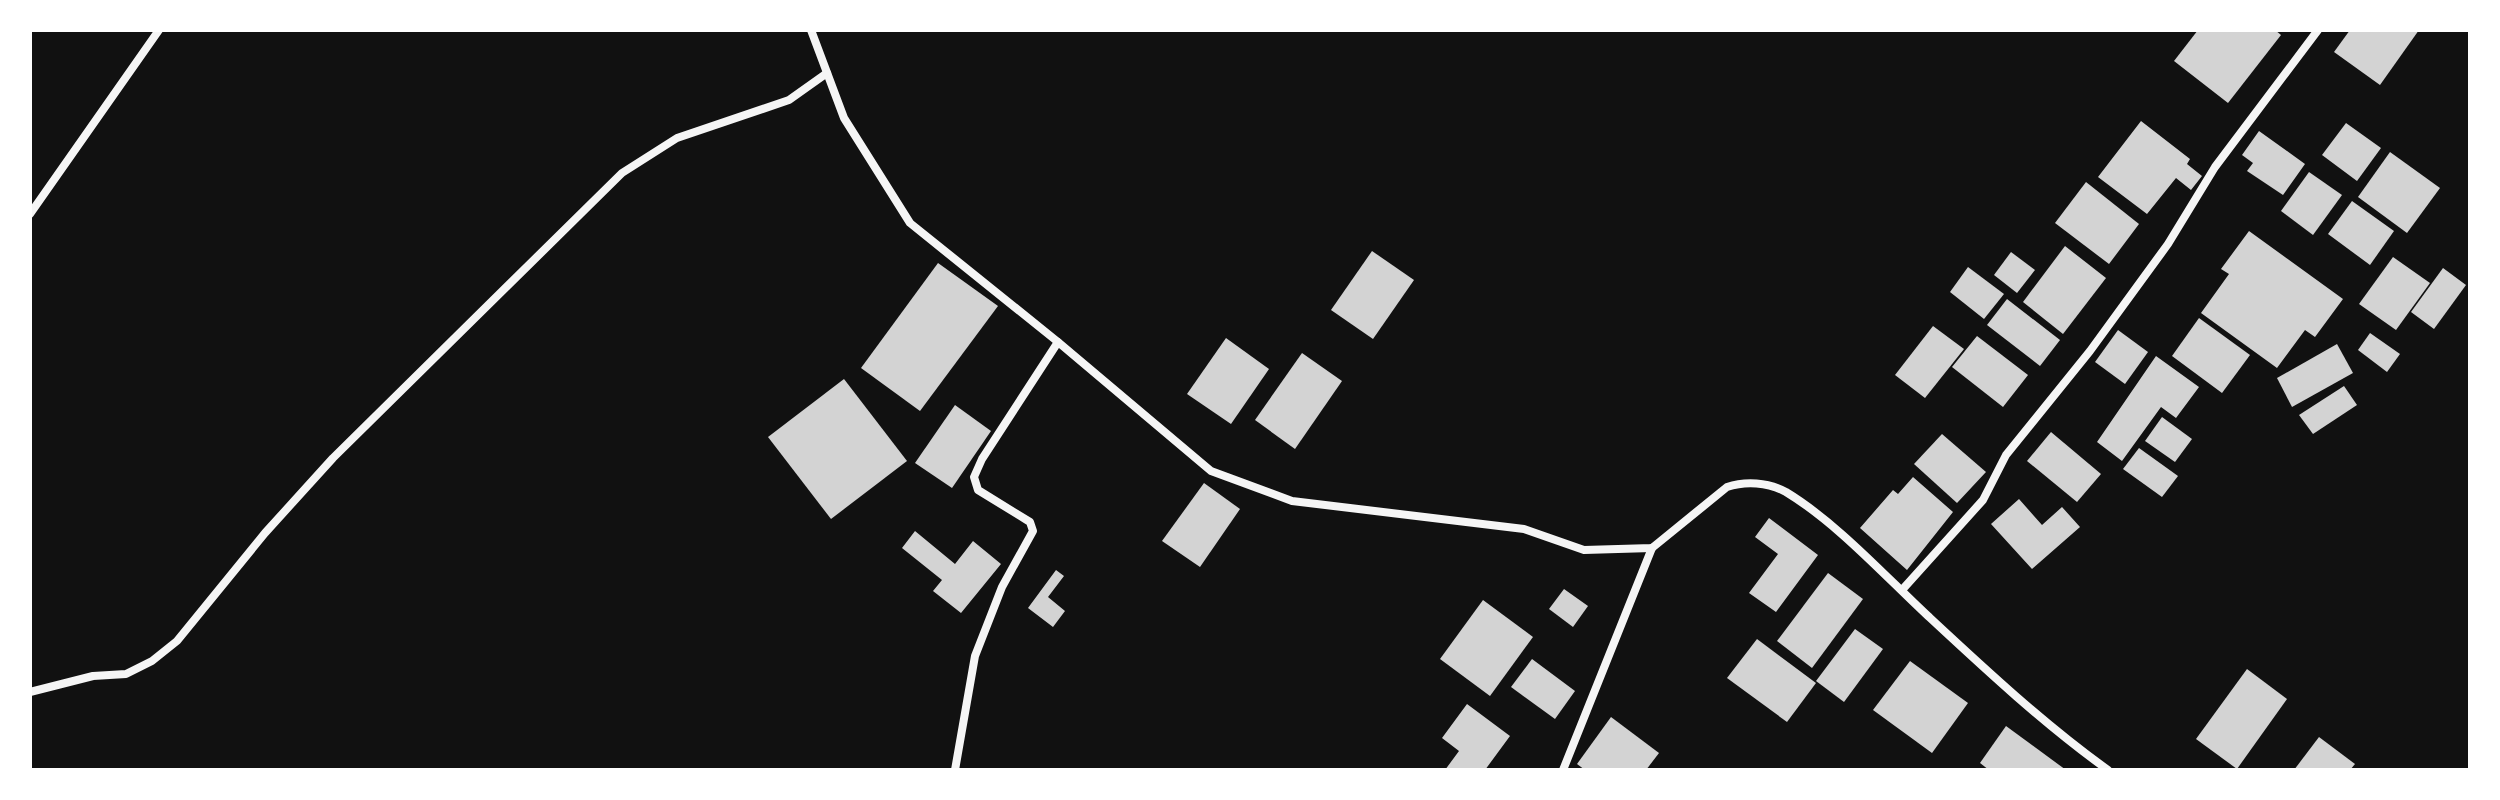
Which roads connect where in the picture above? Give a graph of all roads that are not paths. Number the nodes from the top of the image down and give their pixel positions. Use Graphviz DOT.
graph roads {
  1 [pos="159,30"];
  2 [pos="811,30"];
  3 [pos="2318,30"];
  4 [pos="827,73"];
  5 [pos="30,214"];
  6 [pos="1058,342"];
  7 [pos="1652,548"];
  8 [pos="1902,590"];
  9 [pos="30,692"];
  10 [pos="955,770"];
  11 [pos="1563,770"];
  12 [pos="2108,770"];
  1 -- 5 [label="street"];
  2 -- 4 [label="street"];
  3 -- 8 [label="street"];
  4 -- 6 [label="street"];
  4 -- 9 [label="street"];
  6 -- 7 [label="street"];
  6 -- 10 [label="street"];
  7 -- 8 [label="street"];
  7 -- 11 [label="street"];
  8 -- 12 [label="street"];
}
